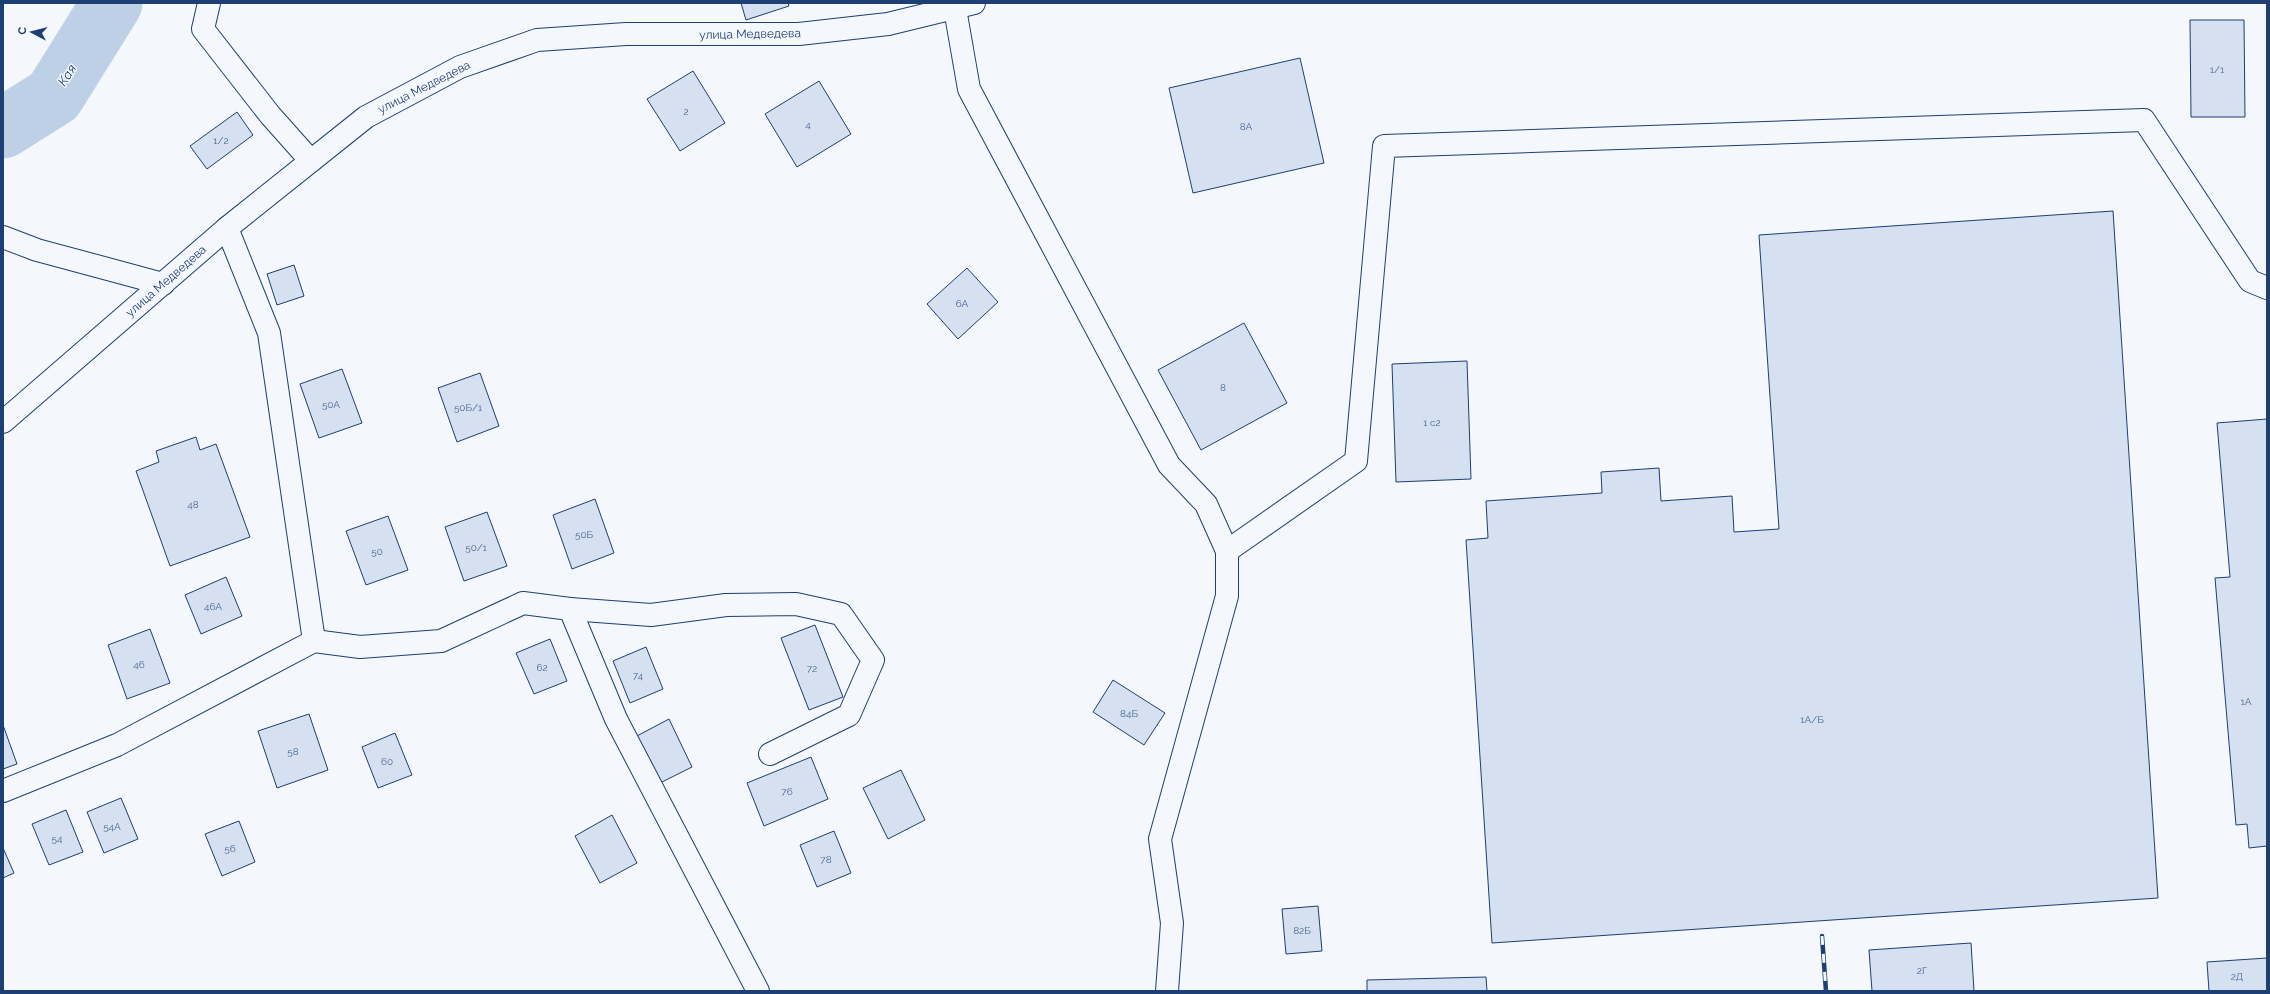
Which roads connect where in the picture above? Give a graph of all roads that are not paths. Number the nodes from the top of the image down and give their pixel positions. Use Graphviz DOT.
graph roads {
  1 [pos="210,3"];
  2 [pos="964,6"];
  3 [pos="311,161"];
  4 [pos="227,228"];
  5 [pos="3,236"];
  6 [pos="163,284"];
  7 [pos="2267,288"];
  8 [pos="3,422"];
  9 [pos="1227,551"];
  10 [pos="570,609"];
  11 [pos="314,641"];
  12 [pos="770,754"];
  13 [pos="3,791"];
  14 [pos="758,991"];
  15 [pos="1167,991"];
  1 -- 3 [label="street"];
  2 -- 3 [label="street, улица Медведева"];
  2 -- 9 [label="street"];
  3 -- 4 [label="street, улица Медведева"];
  4 -- 6 [label="street, улица Медведева"];
  4 -- 11 [label="street"];
  5 -- 6 [label="street"];
  6 -- 8 [label="street, улица Медведева"];
  7 -- 9 [label="street"];
  9 -- 15 [label="street"];
  10 -- 11 [label="street"];
  10 -- 12 [label="street"];
  10 -- 14 [label="street"];
  11 -- 13 [label="street"];
}
